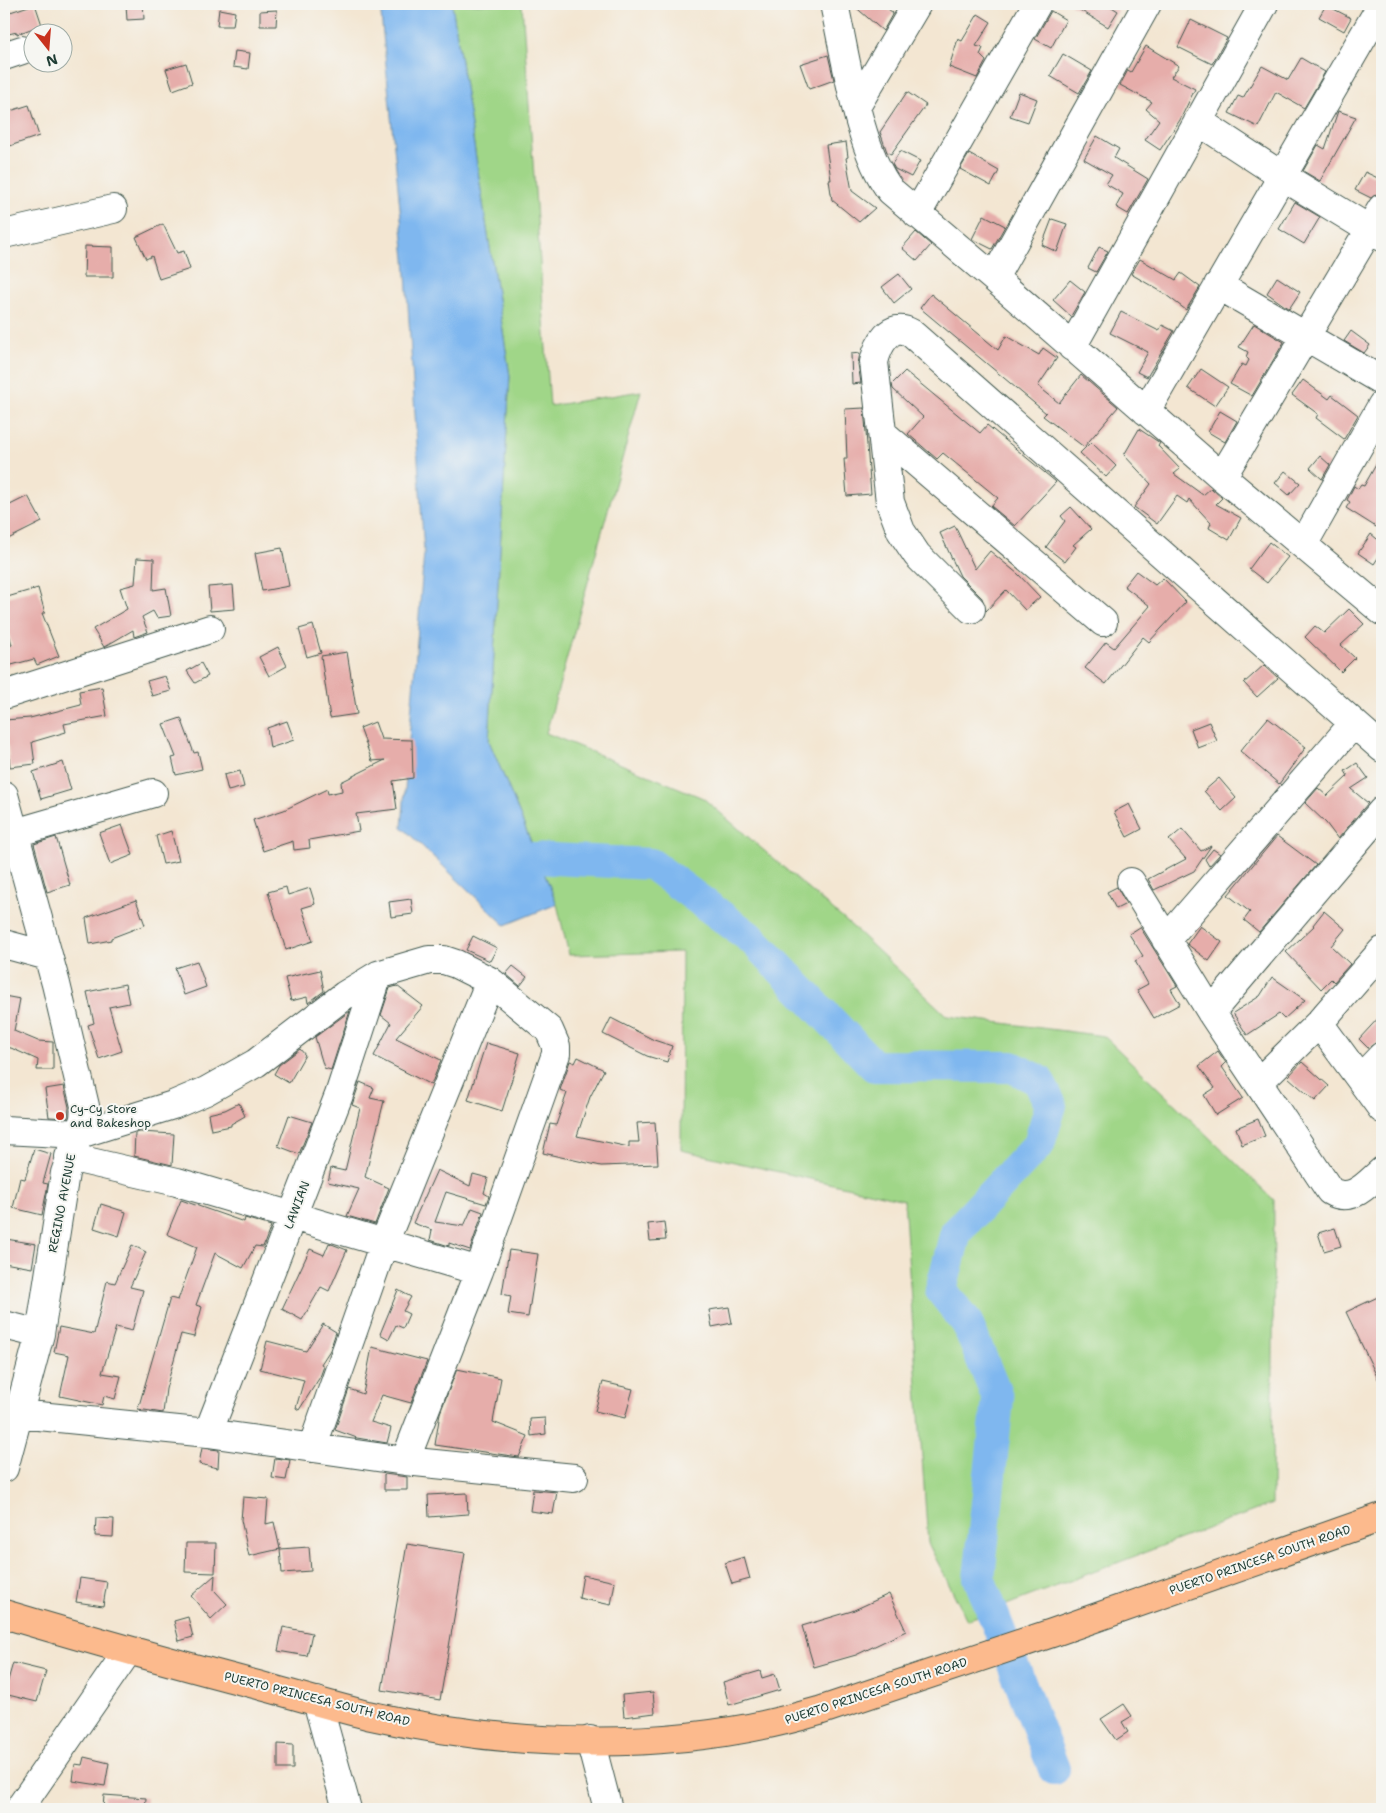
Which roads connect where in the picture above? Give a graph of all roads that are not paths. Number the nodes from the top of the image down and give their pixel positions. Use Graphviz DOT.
graph roads {
  1 [pos="834,4"];
  2 [pos="917,4"];
  3 [pos="1037,4"];
  4 [pos="1147,4"];
  5 [pos="1264,4"];
  6 [pos="1382,4"];
  7 [pos="857,105"];
  8 [pos="1198,121"];
  9 [pos="1282,176"];
  10 [pos="112,209"];
  11 [pos="917,214"];
  12 [pos="1378,225"];
  13 [pos="4,234"];
  14 [pos="994,278"];
  15 [pos="1218,285"];
  16 [pos="1307,336"];
  17 [pos="1072,347"];
  18 [pos="1382,381"];
  19 [pos="1382,405"];
  20 [pos="1146,411"];
  21 [pos="882,433"];
  22 [pos="1222,477"];
  23 [pos="1303,545"];
  24 [pos="971,609"];
  25 [pos="1382,611"];
  26 [pos="1103,622"];
  27 [pos="210,630"];
  28 [pos="4,695"];
  29 [pos="1354,723"];
  30 [pos="1382,748"];
  31 [pos="153,793"];
  32 [pos="4,795"];
  33 [pos="1382,811"];
  34 [pos="15,833"];
  35 [pos="1131,882"];
  36 [pos="1166,940"];
  37 [pos="4,944"];
  38 [pos="1382,951"];
  39 [pos="48,956"];
  40 [pos="378,975"];
  41 [pos="490,981"];
  42 [pos="1212,1012"];
  43 [pos="1319,1023"];
  44 [pos="1382,1056"];
  45 [pos="1361,1078"];
  46 [pos="1259,1082"];
  47 [pos="1382,1109"];
  48 [pos="4,1130"];
  49 [pos="75,1146"];
  50 [pos="1382,1170"];
  51 [pos="294,1215"];
  52 [pos="384,1243"];
  53 [pos="478,1271"];
  54 [pos="4,1325"];
  55 [pos="40,1334"];
  56 [pos="19,1414"];
  57 [pos="208,1432"];
  58 [pos="312,1448"];
  59 [pos="405,1461"];
  60 [pos="4,1468"];
  61 [pos="574,1478"];
  62 [pos="1382,1517"];
  63 [pos="4,1614"];
  64 [pos="128,1651"];
  65 [pos="316,1701"];
  66 [pos="590,1740"];
  67 [pos="19,1809"];
  68 [pos="347,1809"];
  69 [pos="608,1809"];
  1 -- 7 [label="street"];
  2 -- 7 [label="street"];
  3 -- 11 [label="street"];
  4 -- 14 [label="street"];
  5 -- 8 [label="street"];
  6 -- 9 [label="street"];
  7 -- 11 [label="street"];
  8 -- 9 [label="street"];
  8 -- 17 [label="street"];
  9 -- 12 [label="street"];
  9 -- 15 [label="street"];
  10 -- 13 [label="street"];
  11 -- 14 [label="street"];
  12 -- 16 [label="street"];
  14 -- 17 [label="street"];
  15 -- 16 [label="street"];
  15 -- 20 [label="street"];
  16 -- 18 [label="street"];
  16 -- 22 [label="street"];
  17 -- 20 [label="street"];
  19 -- 23 [label="street"];
  20 -- 22 [label="street"];
  21 -- 24 [label="street"];
  21 -- 26 [label="street"];
  21 -- 29 [label="street"];
  22 -- 23 [label="street"];
  23 -- 25 [label="street"];
  27 -- 28 [label="street"];
  29 -- 30 [label="street"];
  29 -- 36 [label="street"];
  31 -- 34 [label="street"];
  32 -- 34 [label="street, REGINO AVENUE"];
  33 -- 42 [label="street"];
  34 -- 39 [label="street, REGINO AVENUE"];
  35 -- 36 [label="street"];
  36 -- 42 [label="street"];
  37 -- 39 [label="street"];
  38 -- 43 [label="street"];
  39 -- 49 [label="street, REGINO AVENUE"];
  40 -- 41 [label="street"];
  40 -- 49 [label="street"];
  40 -- 51 [label="street, LAWIAN"];
  41 -- 52 [label="street"];
  41 -- 53 [label="street"];
  42 -- 46 [label="street"];
  43 -- 45 [label="street"];
  43 -- 46 [label="street"];
  44 -- 45 [label="street"];
  45 -- 47 [label="street"];
  46 -- 50 [label="street"];
  48 -- 49 [label="street"];
  49 -- 51 [label="street"];
  49 -- 55 [label="street, REGINO AVENUE"];
  51 -- 52 [label="street"];
  51 -- 57 [label="street, LAWIAN"];
  52 -- 53 [label="street"];
  52 -- 58 [label="street"];
  53 -- 59 [label="street"];
  54 -- 55 [label="street"];
  55 -- 56 [label="street, REGINO AVENUE"];
  56 -- 57 [label="street"];
  56 -- 60 [label="street, REGINO AVENUE"];
  57 -- 58 [label="street"];
  58 -- 59 [label="street"];
  59 -- 61 [label="street"];
  62 -- 66 [label="main road, PUERTO PRINCESA SOUTH ROAD"];
  63 -- 64 [label="main road, PUERTO PRINCESA SOUTH ROAD"];
  64 -- 65 [label="main road, PUERTO PRINCESA SOUTH ROAD"];
  64 -- 67 [label="street"];
  65 -- 66 [label="main road, PUERTO PRINCESA SOUTH ROAD"];
  65 -- 68 [label="street"];
  66 -- 69 [label="street"];
}
